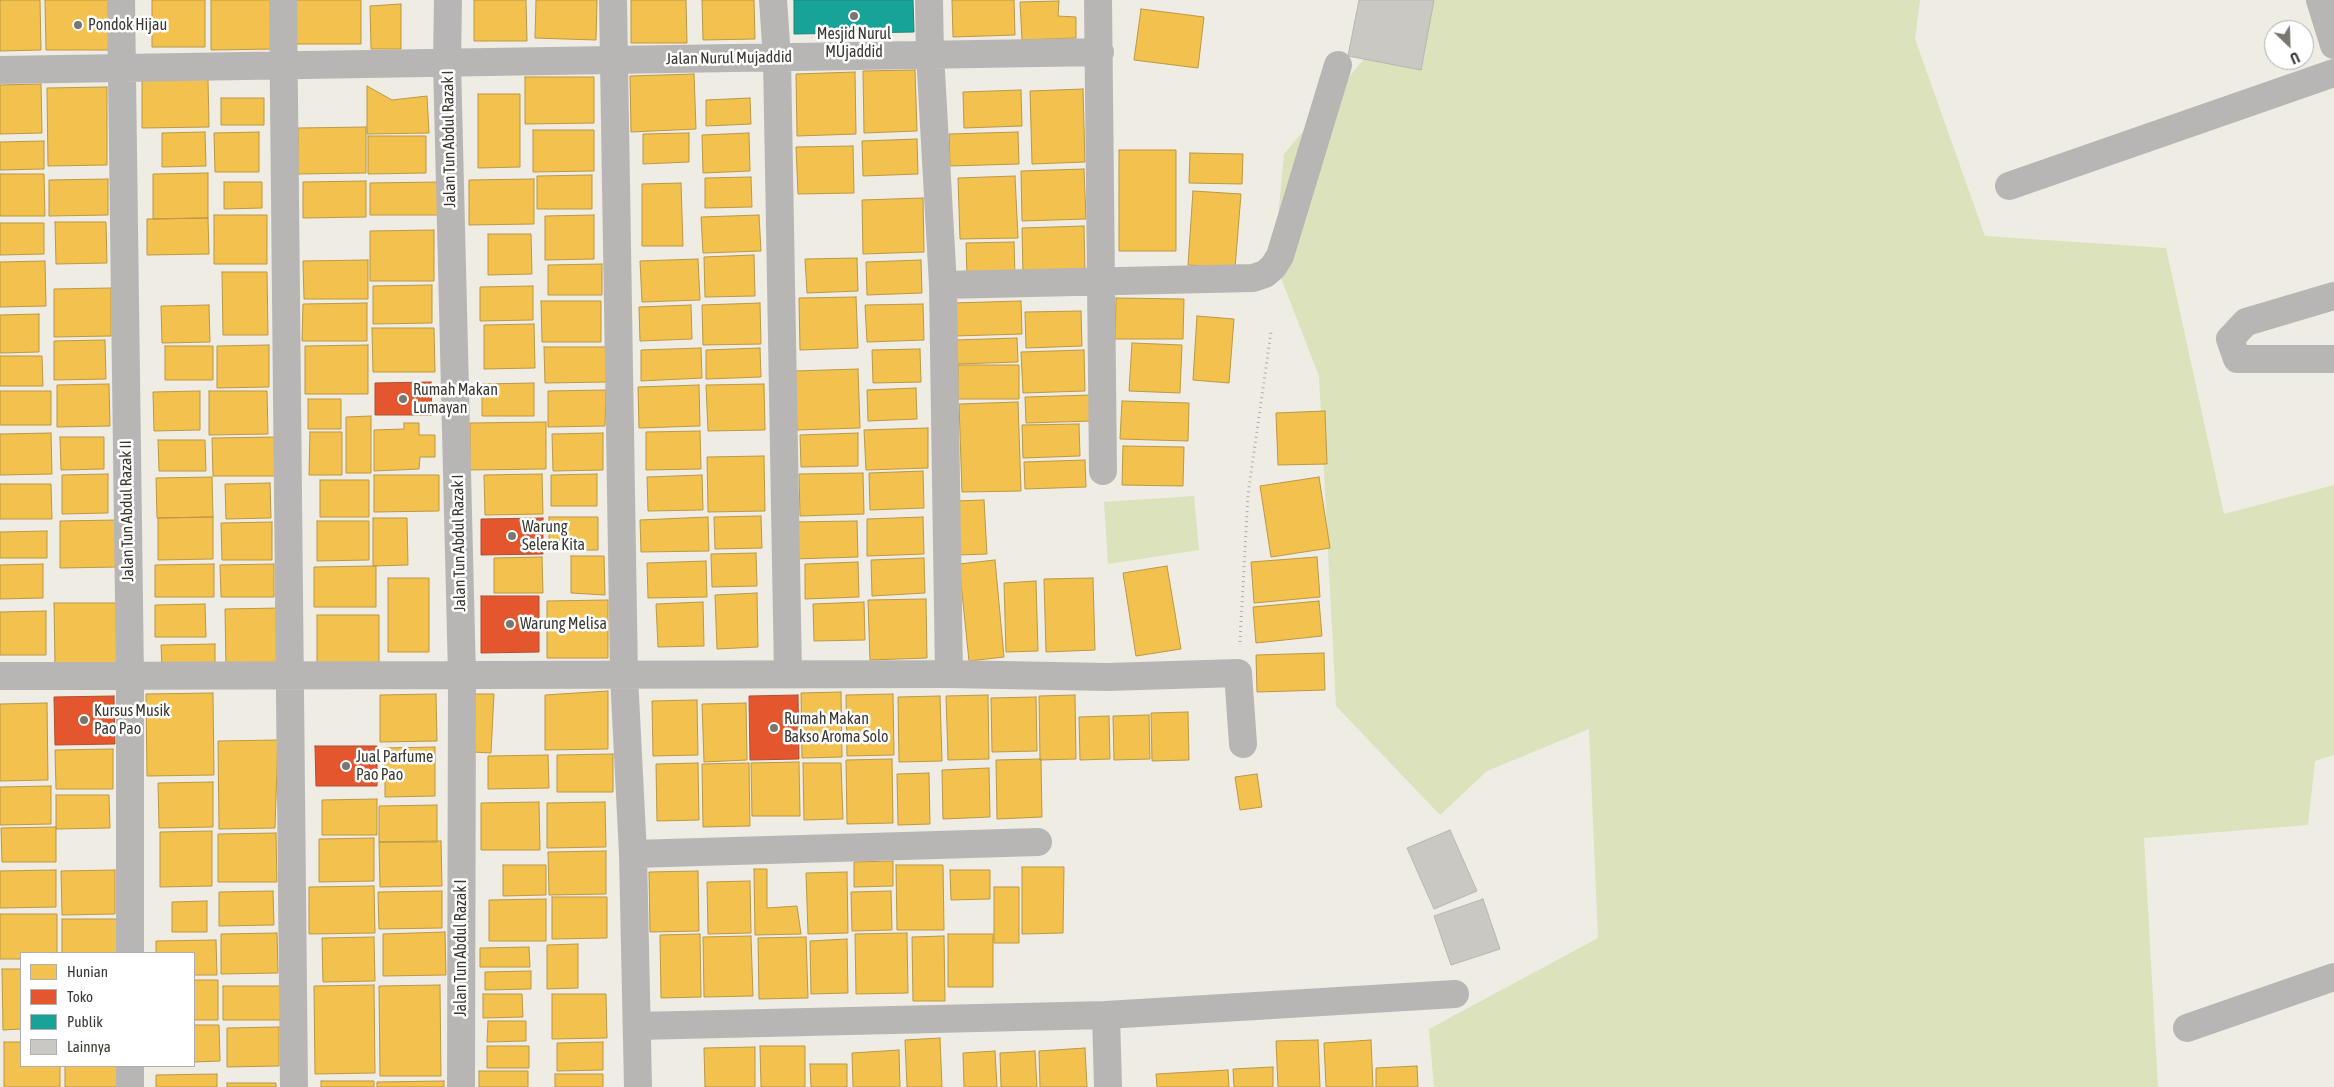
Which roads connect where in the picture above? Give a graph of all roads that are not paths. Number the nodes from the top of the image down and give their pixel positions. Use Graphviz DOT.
graph roads {
  1 [pos="121,0"];
  2 [pos="283,0"];
  3 [pos="448,0"];
  4 [pos="613,0"];
  5 [pos="773,0"];
  6 [pos="929,0"];
  7 [pos="1098,0"];
  8 [pos="2320,0"];
  9 [pos="2334,45"];
  10 [pos="1100,52"];
  11 [pos="930,54"];
  12 [pos="777,58"];
  13 [pos="613,60"];
  14 [pos="447,64"];
  15 [pos="284,65"];
  16 [pos="1338,65"];
  17 [pos="122,68"];
  18 [pos="0,70"];
  19 [pos="2334,73"];
  20 [pos="2009,186"];
  21 [pos="1100,282"];
  22 [pos="942,285"];
  23 [pos="2334,296"];
  24 [pos="2334,359"];
  25 [pos="1103,471"];
  26 [pos="788,674"];
  27 [pos="949,674"];
  28 [pos="0,676"];
  29 [pos="289,676"];
  30 [pos="462,676"];
  31 [pos="624,676"];
  32 [pos="130,677"];
  33 [pos="1243,744"];
  34 [pos="1038,842"];
  35 [pos="632,854"];
  36 [pos="130,952"];
  37 [pos="2334,977"];
  38 [pos="1455,994"];
  39 [pos="1106,1015"];
  40 [pos="637,1026"];
  41 [pos="2187,1028"];
  42 [pos="130,1067"];
  43 [pos="130,1087"];
  44 [pos="294,1087"];
  45 [pos="461,1087"];
  46 [pos="638,1087"];
  47 [pos="1108,1087"];
  1 -- 17 [label="street, Jalan Tun Abdul Razak II"];
  2 -- 15 [label="street"];
  3 -- 14 [label="street, Jalan Tun Abdul Razak I"];
  4 -- 13 [label="street"];
  5 -- 12 [label="street"];
  6 -- 11 [label="street"];
  7 -- 10 [label="street"];
  8 -- 9 [label="street"];
  10 -- 11 [label="street, Jalan Nurul Mujaddid"];
  10 -- 21 [label="street"];
  11 -- 12 [label="street, Jalan Nurul Mujaddid"];
  11 -- 22 [label="street"];
  12 -- 13 [label="street, Jalan Nurul Mujaddid"];
  12 -- 26 [label="street"];
  13 -- 14 [label="street, Jalan Nurul Mujaddid"];
  13 -- 31 [label="street"];
  14 -- 15 [label="street, Jalan Nurul Mujaddid"];
  14 -- 30 [label="street, Jalan Tun Abdul Razak I"];
  15 -- 17 [label="street, Jalan Nurul Mujaddid"];
  15 -- 29 [label="street"];
  16 -- 21 [label="street"];
  17 -- 18 [label="street, Jalan Nurul Mujaddid"];
  17 -- 32 [label="street, Jalan Tun Abdul Razak II"];
  19 -- 20 [label="street"];
  21 -- 22 [label="street"];
  21 -- 25 [label="street"];
  22 -- 27 [label="street"];
  23 -- 24 [label="street"];
  26 -- 27 [label="street"];
  26 -- 31 [label="street"];
  27 -- 33 [label="street"];
  28 -- 32 [label="street"];
  29 -- 30 [label="street"];
  29 -- 32 [label="street"];
  29 -- 44 [label="street"];
  30 -- 31 [label="street"];
  30 -- 45 [label="street, Jalan Tun Abdul Razak I"];
  31 -- 35 [label="street"];
  32 -- 36 [label="street, Jalan Tun Abdul Razak II"];
  34 -- 35 [label="street"];
  35 -- 40 [label="street"];
  37 -- 41 [label="street"];
  38 -- 39 [label="street"];
  39 -- 40 [label="street"];
  39 -- 47 [label="street"];
  40 -- 46 [label="street"];
  42 -- 43 [label="street"];
}
